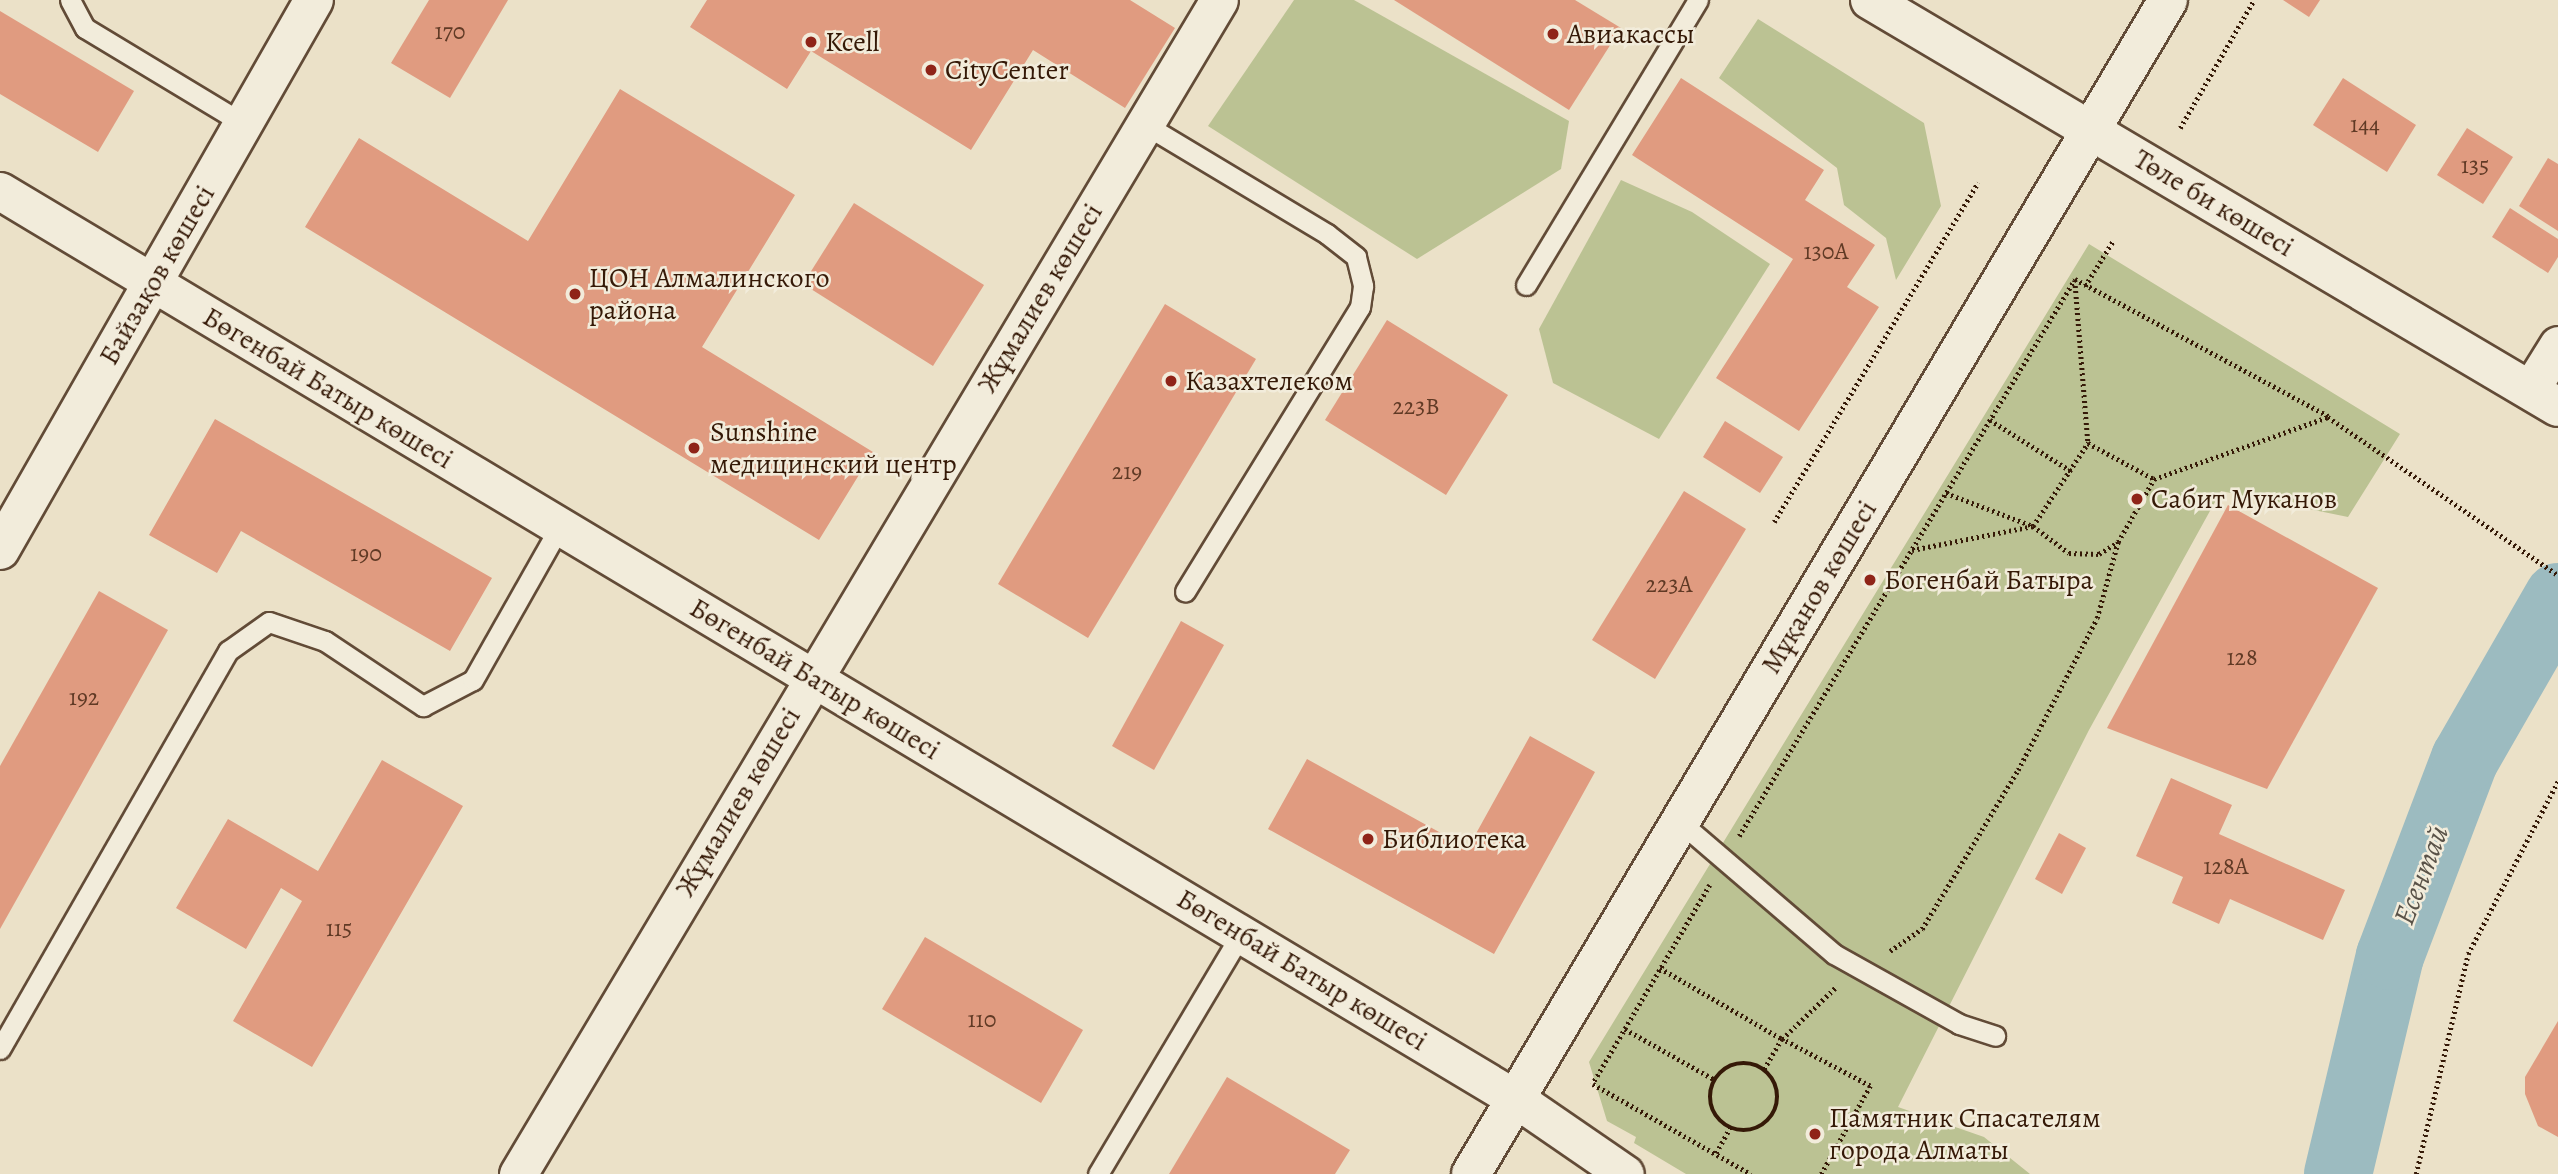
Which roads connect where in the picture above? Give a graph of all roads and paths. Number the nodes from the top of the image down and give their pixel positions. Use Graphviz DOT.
graph roads {
  1 [pos="70,0"];
  2 [pos="314,0"];
  3 [pos="1219,0"];
  4 [pos="1698,0"];
  5 [pos="1870,0"];
  6 [pos="2168,0"];
  7 [pos="2254,0"];
  8 [pos="244,124"];
  9 [pos="1144,124"];
  10 [pos="2180,128"];
  11 [pos="2090,130"];
  12 [pos="1978,183"];
  13 [pos="0,191"];
  14 [pos="2113,241"];
  15 [pos="2075,279"];
  16 [pos="153,283"];
  17 [pos="1526,285"];
  18 [pos="2085,286"];
  19 [pos="2558,345"];
  20 [pos="2544,399"];
  21 [pos="2329,416"];
  22 [pos="1990,420"];
  23 [pos="2088,443"];
  24 [pos="2071,471"];
  25 [pos="2154,479"];
  26 [pos="1946,494"];
  27 [pos="1774,522"];
  28 [pos="560,526"];
  29 [pos="2033,526"];
  30 [pos="2118,542"];
  31 [pos="0,550"];
  32 [pos="1912,550"];
  33 [pos="2558,575"];
  34 [pos="1185,592"];
  35 [pos="812,677"];
  36 [pos="2558,781"];
  37 [pos="1680,822"];
  38 [pos="1725,860"];
  39 [pos="1241,934"];
  40 [pos="1660,968"];
  41 [pos="1862,970"];
  42 [pos="1625,1029"];
  43 [pos="1995,1036"];
  44 [pos="1782,1039"];
  45 [pos="0,1049"];
  46 [pos="1764,1070"];
  47 [pos="1715,1080"];
  48 [pos="1516,1099"];
  49 [pos="1730,1128"];
  50 [pos="1716,1153"];
  51 [pos="518,1174"];
  52 [pos="1098,1174"];
  53 [pos="1471,1174"];
  54 [pos="1625,1174"];
  55 [pos="1751,1174"];
  56 [pos="1821,1174"];
  57 [pos="2416,1174"];
  1 -- 8 [label="lane"];
  2 -- 8 [label="main road, Байзақов көшесі"];
  3 -- 9 [label="street, Жұмалиев көшесі"];
  4 -- 17 [label="lane"];
  5 -- 11 [label="main road, Төле би көшесі"];
  6 -- 11 [label="main road, Мұқанов көшесі"];
  7 -- 10 [label="path"];
  8 -- 16 [label="main road, Байзақов көшесі"];
  9 -- 34 [label="lane"];
  9 -- 35 [label="street, Жұмалиев көшесі"];
  11 -- 20 [label="main road, Төле би көшесі"];
  11 -- 37 [label="main road, Мұқанов көшесі"];
  12 -- 27 [label="path"];
  13 -- 16 [label="street, Бөгенбай Батыр көшесі"];
  14 -- 18 [label="path"];
  15 -- 18 [label="path"];
  15 -- 22 [label="path"];
  15 -- 23 [label="path"];
  16 -- 28 [label="street, Бөгенбай Батыр көшесі"];
  16 -- 31 [label="main road, Байзақов көшесі"];
  18 -- 21 [label="path"];
  19 -- 20 [label="street"];
  21 -- 25 [label="path"];
  21 -- 33 [label="path"];
  22 -- 24 [label="path"];
  22 -- 26 [label="path"];
  23 -- 24 [label="path"];
  23 -- 25 [label="path"];
  24 -- 29 [label="path"];
  25 -- 30 [label="path"];
  26 -- 29 [label="path"];
  26 -- 32 [label="path"];
  28 -- 35 [label="street, Бөгенбай Батыр көшесі"];
  28 -- 45 [label="lane"];
  29 -- 30 [label="path"];
  29 -- 32 [label="path"];
  30 -- 41 [label="path"];
  32 -- 38 [label="path"];
  35 -- 39 [label="street, Бөгенбай Батыр көшесі"];
  35 -- 51 [label="street, Жұмалиев көшесі"];
  36 -- 57 [label="path"];
  37 -- 38 [label="lane"];
  37 -- 48 [label="main road, Мұқанов көшесі"];
  38 -- 40 [label="path"];
  38 -- 41 [label="lane"];
  39 -- 48 [label="street, Бөгенбай Батыр көшесі"];
  39 -- 52 [label="lane"];
  40 -- 42 [label="path"];
  40 -- 44 [label="path"];
  41 -- 43 [label="lane"];
  41 -- 44 [label="path"];
  42 -- 47 [label="path"];
  42 -- 50 [label="path"];
  44 -- 46 [label="path"];
  44 -- 56 [label="path"];
  46 -- 47 [label="path"];
  46 -- 49 [label="path"];
  47 -- 49 [label="path"];
  48 -- 53 [label="main road, Мұқанов көшесі"];
  48 -- 54 [label="street, Бөгенбай Батыр көшесі"];
  49 -- 50 [label="path"];
  50 -- 55 [label="path"];
}
